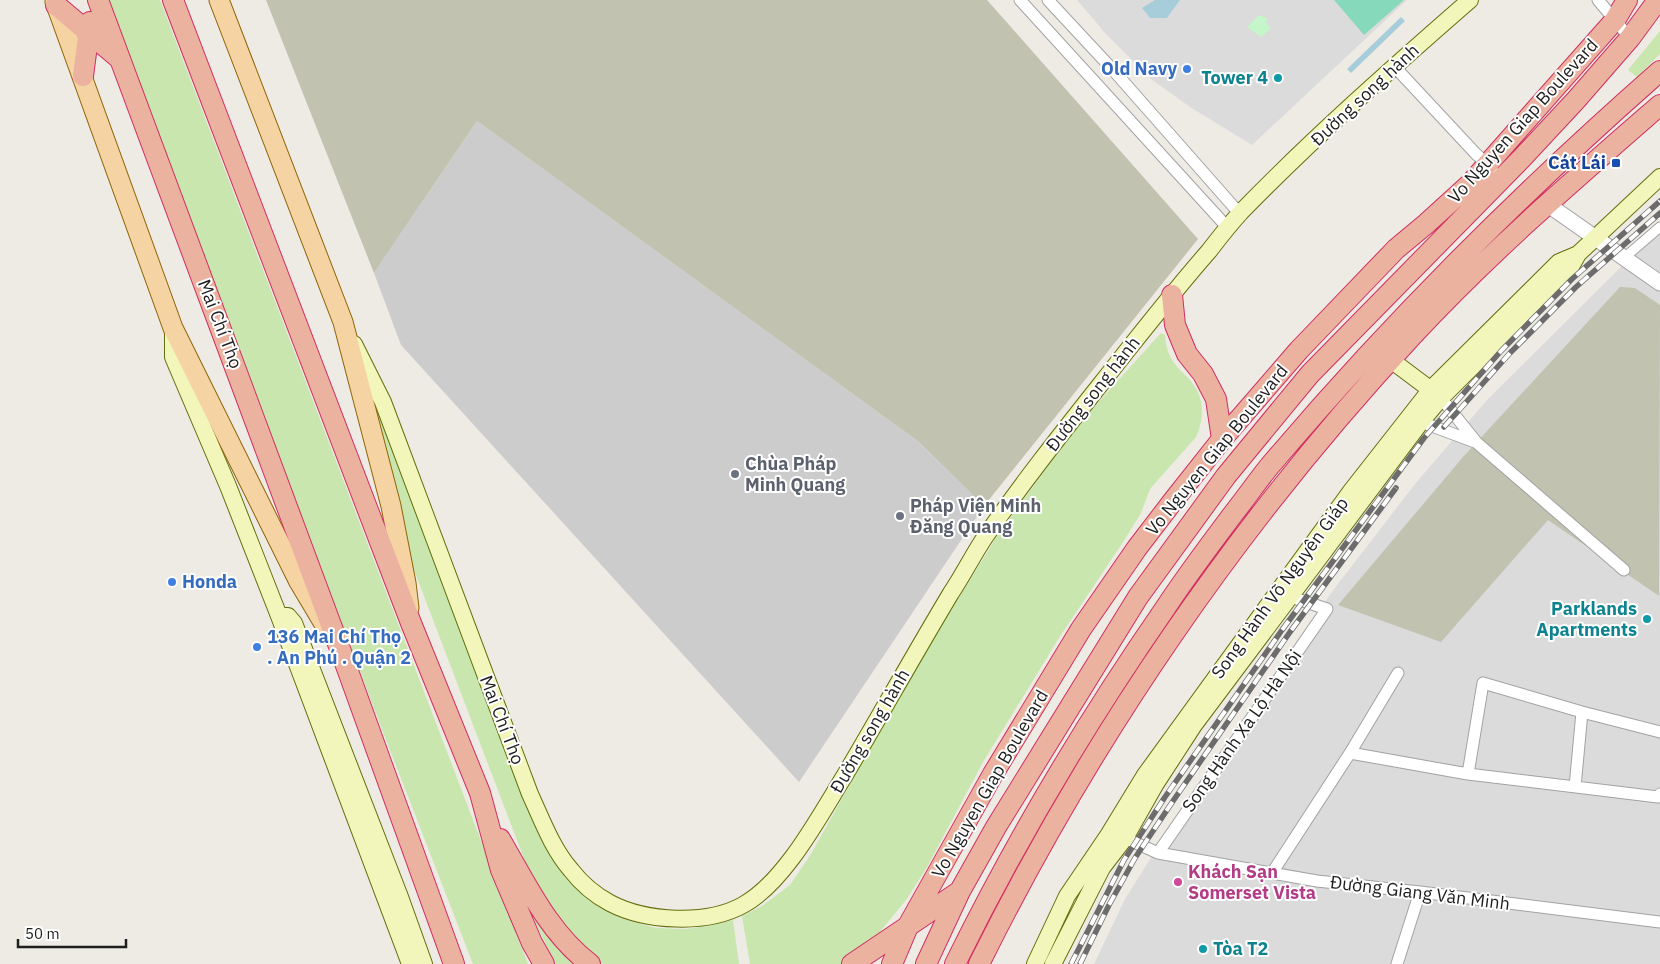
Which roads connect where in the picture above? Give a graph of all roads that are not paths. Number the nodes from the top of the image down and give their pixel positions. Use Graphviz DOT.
graph roads {
  1 [pos="93,0"];
  2 [pos="98,0"];
  3 [pos="173,0"];
  4 [pos="219,0"];
  5 [pos="1020,0"];
  6 [pos="1048,0"];
  7 [pos="1470,0"];
  8 [pos="1598,0"];
  9 [pos="1627,0"];
  10 [pos="1658,0"];
  11 [pos="55,2"];
  12 [pos="1615,20"];
  13 [pos="89,33"];
  14 [pos="1630,38"];
  15 [pos="121,60"];
  16 [pos="1394,66"];
  17 [pos="1660,71"];
  18 [pos="83,76"];
  19 [pos="1660,105"];
  20 [pos="1495,171"];
  21 [pos="1660,177"];
  22 [pos="1547,204"];
  23 [pos="1510,210"];
  24 [pos="1240,214"];
  25 [pos="1660,227"];
  26 [pos="1228,228"];
  27 [pos="1594,237"];
  28 [pos="1492,255"];
  29 [pos="1624,258"];
  30 [pos="1446,272"];
  31 [pos="1660,283"];
  32 [pos="1172,295"];
  33 [pos="342,322"];
  34 [pos="173,328"];
  35 [pos="1391,360"];
  36 [pos="1436,393"];
  37 [pos="1416,419"];
  38 [pos="1222,439"];
  39 [pos="1476,442"];
  40 [pos="1624,570"];
  41 [pos="406,583"];
  42 [pos="1285,594"];
  43 [pos="280,616"];
  44 [pos="411,623"];
  45 [pos="340,649"];
  46 [pos="1398,673"];
  47 [pos="1582,712"];
  48 [pos="1660,732"];
  49 [pos="1350,753"];
  50 [pos="993,774"];
  51 [pos="1468,774"];
  52 [pos="1575,787"];
  53 [pos="1660,794"];
  54 [pos="486,814"];
  55 [pos="996,827"];
  56 [pos="1117,836"];
  57 [pos="795,852"];
  58 [pos="1158,853"];
  59 [pos="513,861"];
  60 [pos="1272,873"];
  61 [pos="960,891"];
  62 [pos="1420,892"];
  63 [pos="1660,922"];
  64 [pos="909,924"];
  65 [pos="989,943"];
  66 [pos="410,964"];
  67 [pos="424,964"];
  68 [pos="454,964"];
  69 [pos="544,964"];
  70 [pos="590,964"];
  71 [pos="852,964"];
  72 [pos="892,964"];
  73 [pos="926,964"];
  74 [pos="955,964"];
  75 [pos="979,964"];
  76 [pos="986,964"];
  77 [pos="1035,964"];
  78 [pos="1053,964"];
  79 [pos="1397,964"];
  1 -- 13 [label="highway"];
  2 -- 15 [label="highway, Mai Chí Thọ"];
  3 -- 44 [label="highway, Mai Chí Thọ"];
  4 -- 33 [label="main road, Mai Chí Thọ"];
  5 -- 26 [label="street"];
  6 -- 24 [label="street"];
  7 -- 16 [label="main road, Đường song hành"];
  8 -- 12 [label="street"];
  9 -- 12 [label="highway, Vo Nguyen Giap Boulevard"];
  10 -- 14 [label="highway, Vo Nguyen Giap Boulevard"];
  11 -- 13 [label="highway"];
  11 -- 18 [label="main road, Mai Chí Thọ"];
  12 -- 14 [label="street"];
  12 -- 20 [label="highway, Vo Nguyen Giap Boulevard"];
  13 -- 15 [label="highway"];
  13 -- 18 [label="highway"];
  14 -- 20 [label="highway, Vo Nguyen Giap Boulevard"];
  15 -- 45 [label="highway, Mai Chí Thọ"];
  16 -- 20 [label="street"];
  16 -- 24 [label="main road, Đường song hành"];
  17 -- 23 [label="highway"];
  18 -- 34 [label="main road, Mai Chí Thọ"];
  19 -- 22 [label="highway"];
  20 -- 38 [label="highway, Vo Nguyen Giap Boulevard"];
  20 -- 55 [label="highway, Vo Nguyen Giap Boulevard"];
  21 -- 27 [label="main road, Song Hành Võ Nguyên Giáp"];
  22 -- 27 [label="street"];
  22 -- 28 [label="highway"];
  23 -- 28 [label="highway"];
  23 -- 30 [label="highway"];
  24 -- 26 [label="main road, Đường song hành"];
  25 -- 29 [label="street"];
  26 -- 32 [label="main road, Đường song hành"];
  27 -- 29 [label="street"];
  27 -- 36 [label="main road, Song Hành Võ Nguyên Giáp"];
  28 -- 30 [label="highway"];
  28 -- 35 [label="highway"];
  29 -- 31 [label="street"];
  30 -- 74 [label="highway"];
  32 -- 38 [label="highway"];
  32 -- 57 [label="main road, Đường song hành"];
  33 -- 41 [label="main road, Mai Chí Thọ"];
  33 -- 57 [label="main road, Mai Chí Thọ"];
  34 -- 43 [label="main road, Mai Chí Thọ"];
  34 -- 45 [label="main road, Mai Chí Thọ"];
  35 -- 36 [label="main road"];
  35 -- 65 [label="highway"];
  36 -- 37 [label="main road, Song Hành Võ Nguyên Giáp"];
  36 -- 39 [label="street"];
  37 -- 39 [label="street"];
  37 -- 42 [label="main road, Song Hành Võ Nguyên Giáp"];
  38 -- 50 [label="highway, Vo Nguyen Giap Boulevard"];
  39 -- 40 [label="street"];
  41 -- 44 [label="main road, Mai Chí Thọ"];
  41 -- 59 [label="street, Mai Chí Thọ"];
  42 -- 56 [label="main road, Song Hành Võ Nguyên Giáp"];
  42 -- 58 [label="street, Song Hành Xa Lộ Hà Nội"];
  43 -- 66 [label="main road, Mai Chí Thọ"];
  43 -- 67 [label="main road, Mai Chí Thọ"];
  44 -- 54 [label="highway, Mai Chí Thọ"];
  45 -- 68 [label="highway, Mai Chí Thọ"];
  46 -- 49 [label="street"];
  47 -- 48 [label="street"];
  47 -- 51 [label="street"];
  47 -- 52 [label="street"];
  49 -- 51 [label="street"];
  49 -- 60 [label="street"];
  50 -- 55 [label="highway"];
  50 -- 64 [label="highway, Vo Nguyen Giap Boulevard"];
  51 -- 52 [label="street"];
  52 -- 53 [label="street"];
  54 -- 59 [label="highway"];
  54 -- 69 [label="highway"];
  55 -- 61 [label="highway, Vo Nguyen Giap Boulevard"];
  56 -- 58 [label="street, Đường Giang Văn Minh"];
  56 -- 77 [label="main road, Song Hành Võ Nguyên Giáp"];
  56 -- 78 [label="main road, Song Hành Võ Nguyên Giáp"];
  58 -- 60 [label="street, Đường Giang Văn Minh"];
  59 -- 70 [label="highway"];
  60 -- 62 [label="street, Đường Giang Văn Minh"];
  61 -- 64 [label="highway"];
  61 -- 73 [label="highway, Vo Nguyen Giap Boulevard"];
  62 -- 63 [label="street, Đường Giang Văn Minh"];
  62 -- 79 [label="street"];
  64 -- 71 [label="highway"];
  64 -- 72 [label="highway, Vo Nguyen Giap Boulevard"];
  65 -- 75 [label="highway"];
  65 -- 76 [label="highway"];
}
